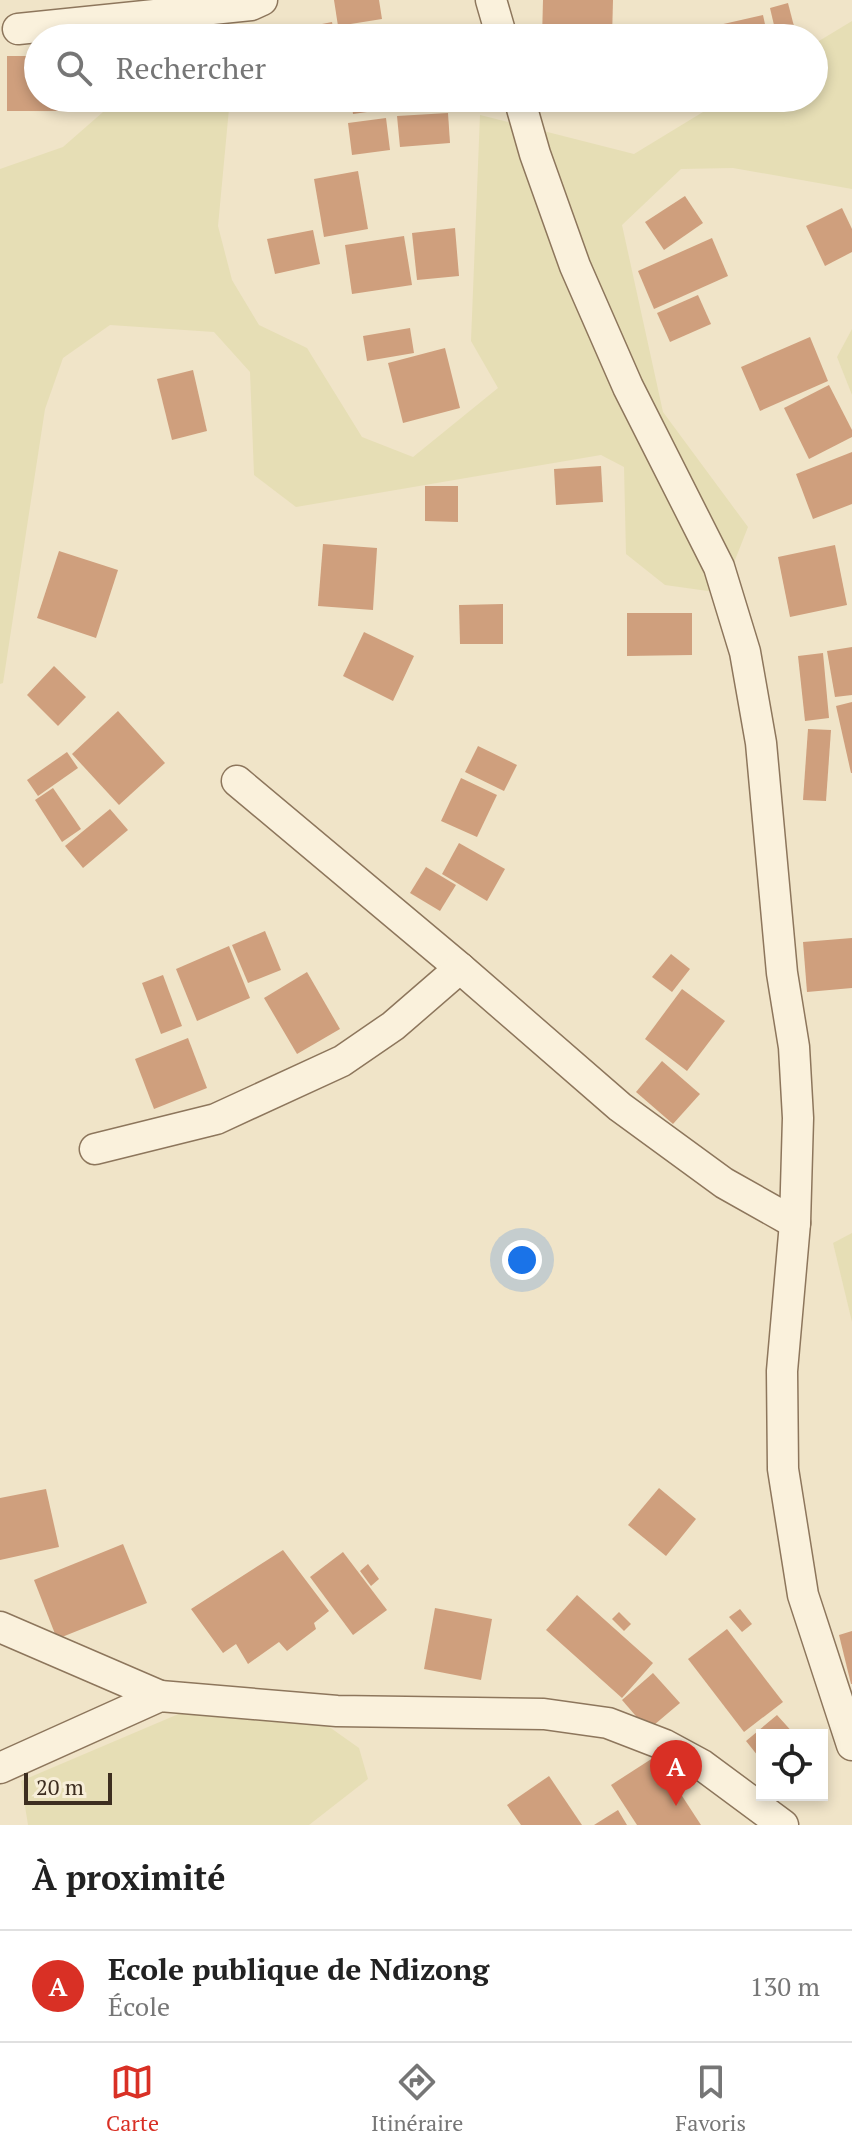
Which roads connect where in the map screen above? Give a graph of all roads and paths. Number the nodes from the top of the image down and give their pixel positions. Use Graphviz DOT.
graph roads {
  1 [pos="262,0"];
  2 [pos="491,0"];
  3 [pos="67,24"];
  4 [pos="498,24"];
  5 [pos="24,28"];
  6 [pos="18,29"];
  7 [pos="523,112"];
  8 [pos="237,781"];
  9 [pos="460,968"];
  10 [pos="95,1149"];
  11 [pos="795,1223"];
  12 [pos="0,1627"];
  13 [pos="160,1696"];
  14 [pos="852,1745"];
  15 [pos="0,1768"];
  16 [pos="783,1825"];
  1 -- 3 [label="street"];
  2 -- 4 [label="street"];
  5 -- 6 [label="street"];
  7 -- 11 [label="street"];
  8 -- 9 [label="street"];
  9 -- 10 [label="street"];
  9 -- 11 [label="street"];
  11 -- 14 [label="street"];
  12 -- 13 [label="street"];
  13 -- 15 [label="street"];
  13 -- 16 [label="street"];
}
